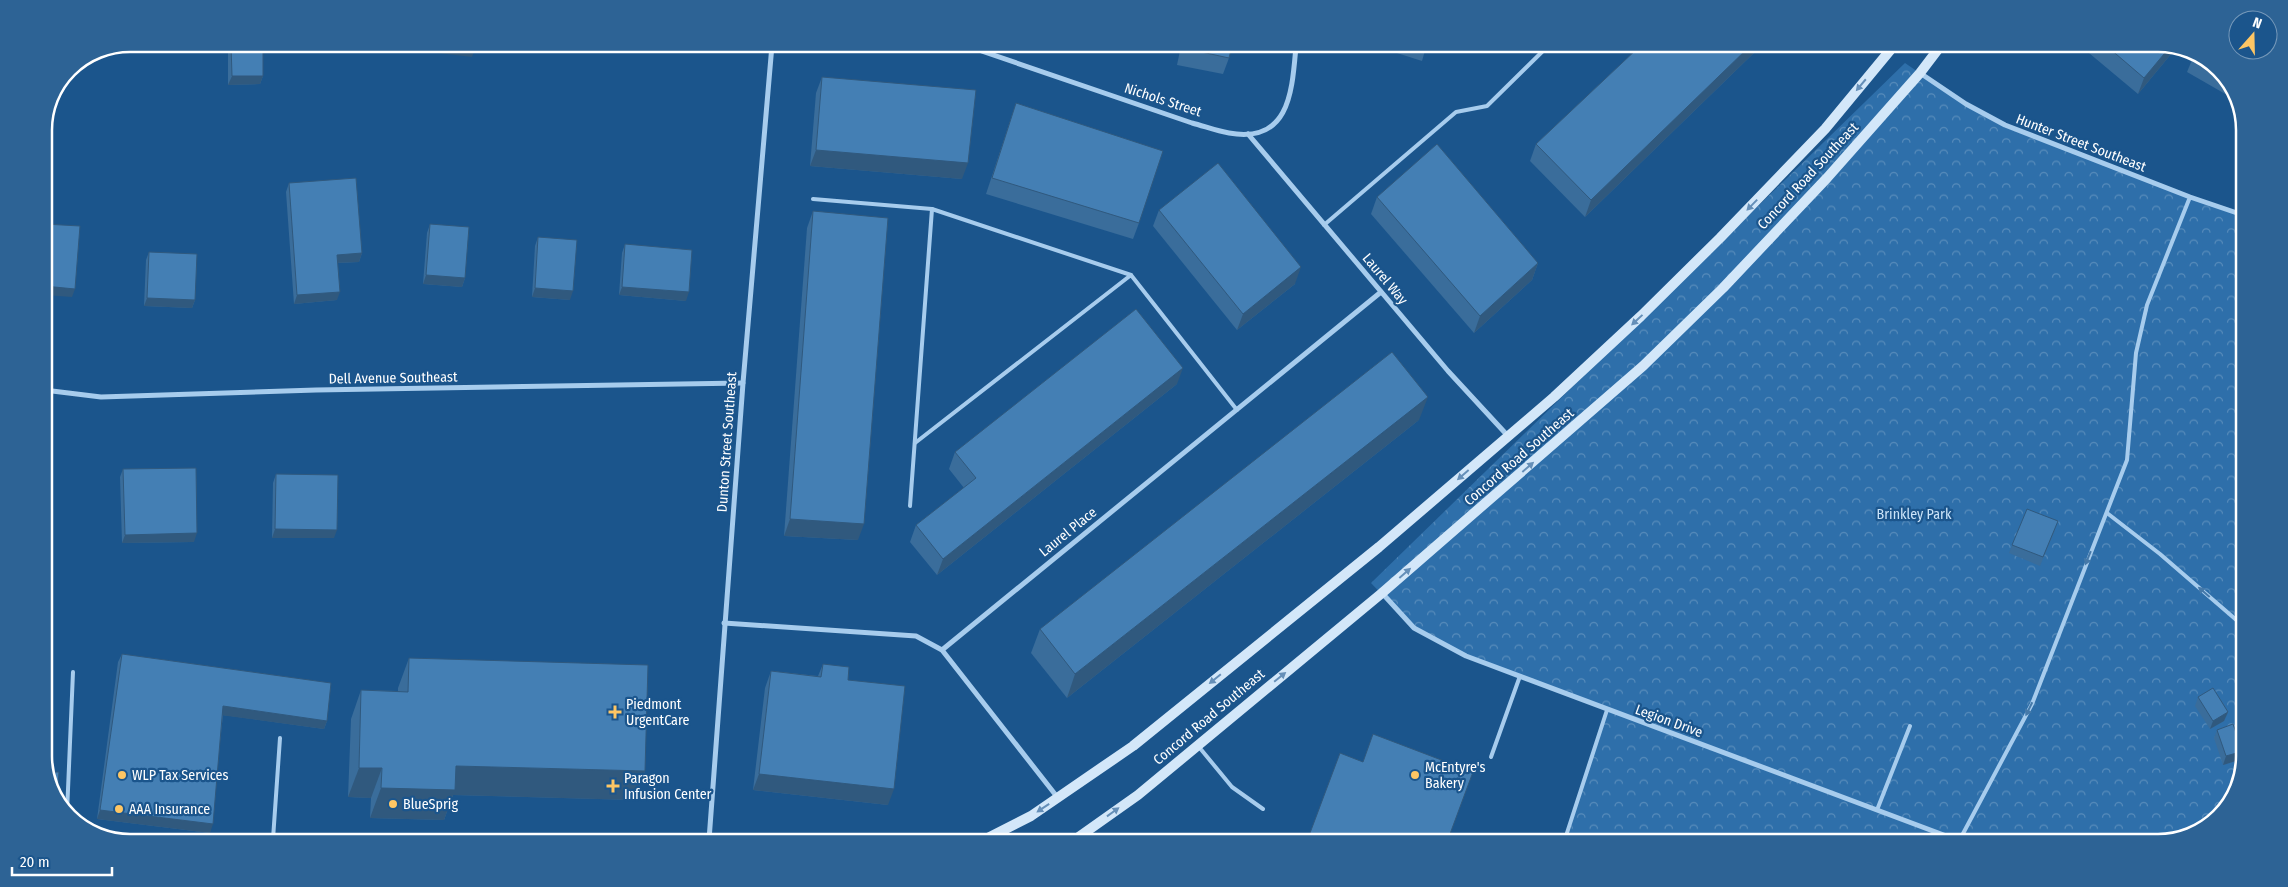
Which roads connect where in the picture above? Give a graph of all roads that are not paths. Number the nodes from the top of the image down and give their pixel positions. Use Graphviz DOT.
graph roads {
  1 [pos="771,52"];
  2 [pos="985,52"];
  3 [pos="1295,52"];
  4 [pos="1542,52"];
  5 [pos="1887,52"];
  6 [pos="1937,52"];
  7 [pos="1920,73"];
  8 [pos="1248,134"];
  9 [pos="2190,197"];
  10 [pos="813,199"];
  11 [pos="932,208"];
  12 [pos="2235,212"];
  13 [pos="1324,225"];
  14 [pos="1131,275"];
  15 [pos="1381,292"];
  16 [pos="743,383"];
  17 [pos="52,391"];
  18 [pos="1237,410"];
  19 [pos="1508,436"];
  20 [pos="915,443"];
  21 [pos="910,506"];
  22 [pos="2107,513"];
  23 [pos="1382,593"];
  24 [pos="2236,619"];
  25 [pos="724,623"];
  26 [pos="942,650"];
  27 [pos="73,672"];
  28 [pos="1520,676"];
  29 [pos="1607,710"];
  30 [pos="1910,726"];
  31 [pos="280,738"];
  32 [pos="1198,745"];
  33 [pos="1491,757"];
  34 [pos="1058,798"];
  35 [pos="67,802"];
  36 [pos="1263,809"];
  37 [pos="1877,810"];
  38 [pos="273,834"];
  39 [pos="709,834"];
  40 [pos="994,834"];
  41 [pos="1083,834"];
  42 [pos="1567,834"];
  43 [pos="1939,834"];
  44 [pos="1964,834"];
  1 -- 16 [label="street, Dunton Street Southeast"];
  2 -- 8 [label="street, Nichols Street"];
  3 -- 8 [label="street, Nichols Street"];
  4 -- 13 [label="lane"];
  5 -- 19 [label="main road, Concord Road Southeast, one-way"];
  6 -- 7 [label="main road, Concord Road Southeast"];
  7 -- 9 [label="street, Hunter Street Southeast"];
  23 -- 7 [label="main road, Concord Road Southeast, one-way"];
  8 -- 13 [label="street, Laurel Way"];
  9 -- 12 [label="street, Hunter Street Southeast"];
  9 -- 22 [label="lane"];
  10 -- 11 [label="lane"];
  11 -- 14 [label="lane"];
  11 -- 20 [label="lane"];
  13 -- 15 [label="street, Laurel Way"];
  14 -- 18 [label="lane"];
  14 -- 20 [label="lane"];
  15 -- 18 [label="street, Laurel Place"];
  15 -- 19 [label="street, Laurel Way"];
  16 -- 17 [label="street, Dell Avenue Southeast"];
  16 -- 25 [label="street, Dunton Street Southeast"];
  18 -- 26 [label="street, Laurel Place"];
  19 -- 34 [label="main road, Concord Road Southeast, one-way"];
  20 -- 21 [label="lane"];
  24 -- 22 [label="lane, one-way"];
  22 -- 44 [label="lane, one-way"];
  23 -- 28 [label="street, Legion Drive"];
  32 -- 23 [label="main road, Concord Road Southeast, one-way"];
  25 -- 26 [label="street"];
  25 -- 39 [label="street, Dunton Street Southeast"];
  26 -- 34 [label="street"];
  27 -- 35 [label="lane"];
  28 -- 29 [label="street, Legion Drive"];
  28 -- 33 [label="lane"];
  29 -- 37 [label="street, Legion Drive"];
  29 -- 42 [label="lane"];
  30 -- 37 [label="lane"];
  31 -- 38 [label="lane"];
  32 -- 36 [label="lane"];
  41 -- 32 [label="main road, Concord Road Southeast, one-way"];
  34 -- 40 [label="main road, Concord Road Southeast, one-way"];
  37 -- 43 [label="street, Legion Drive"];
}
